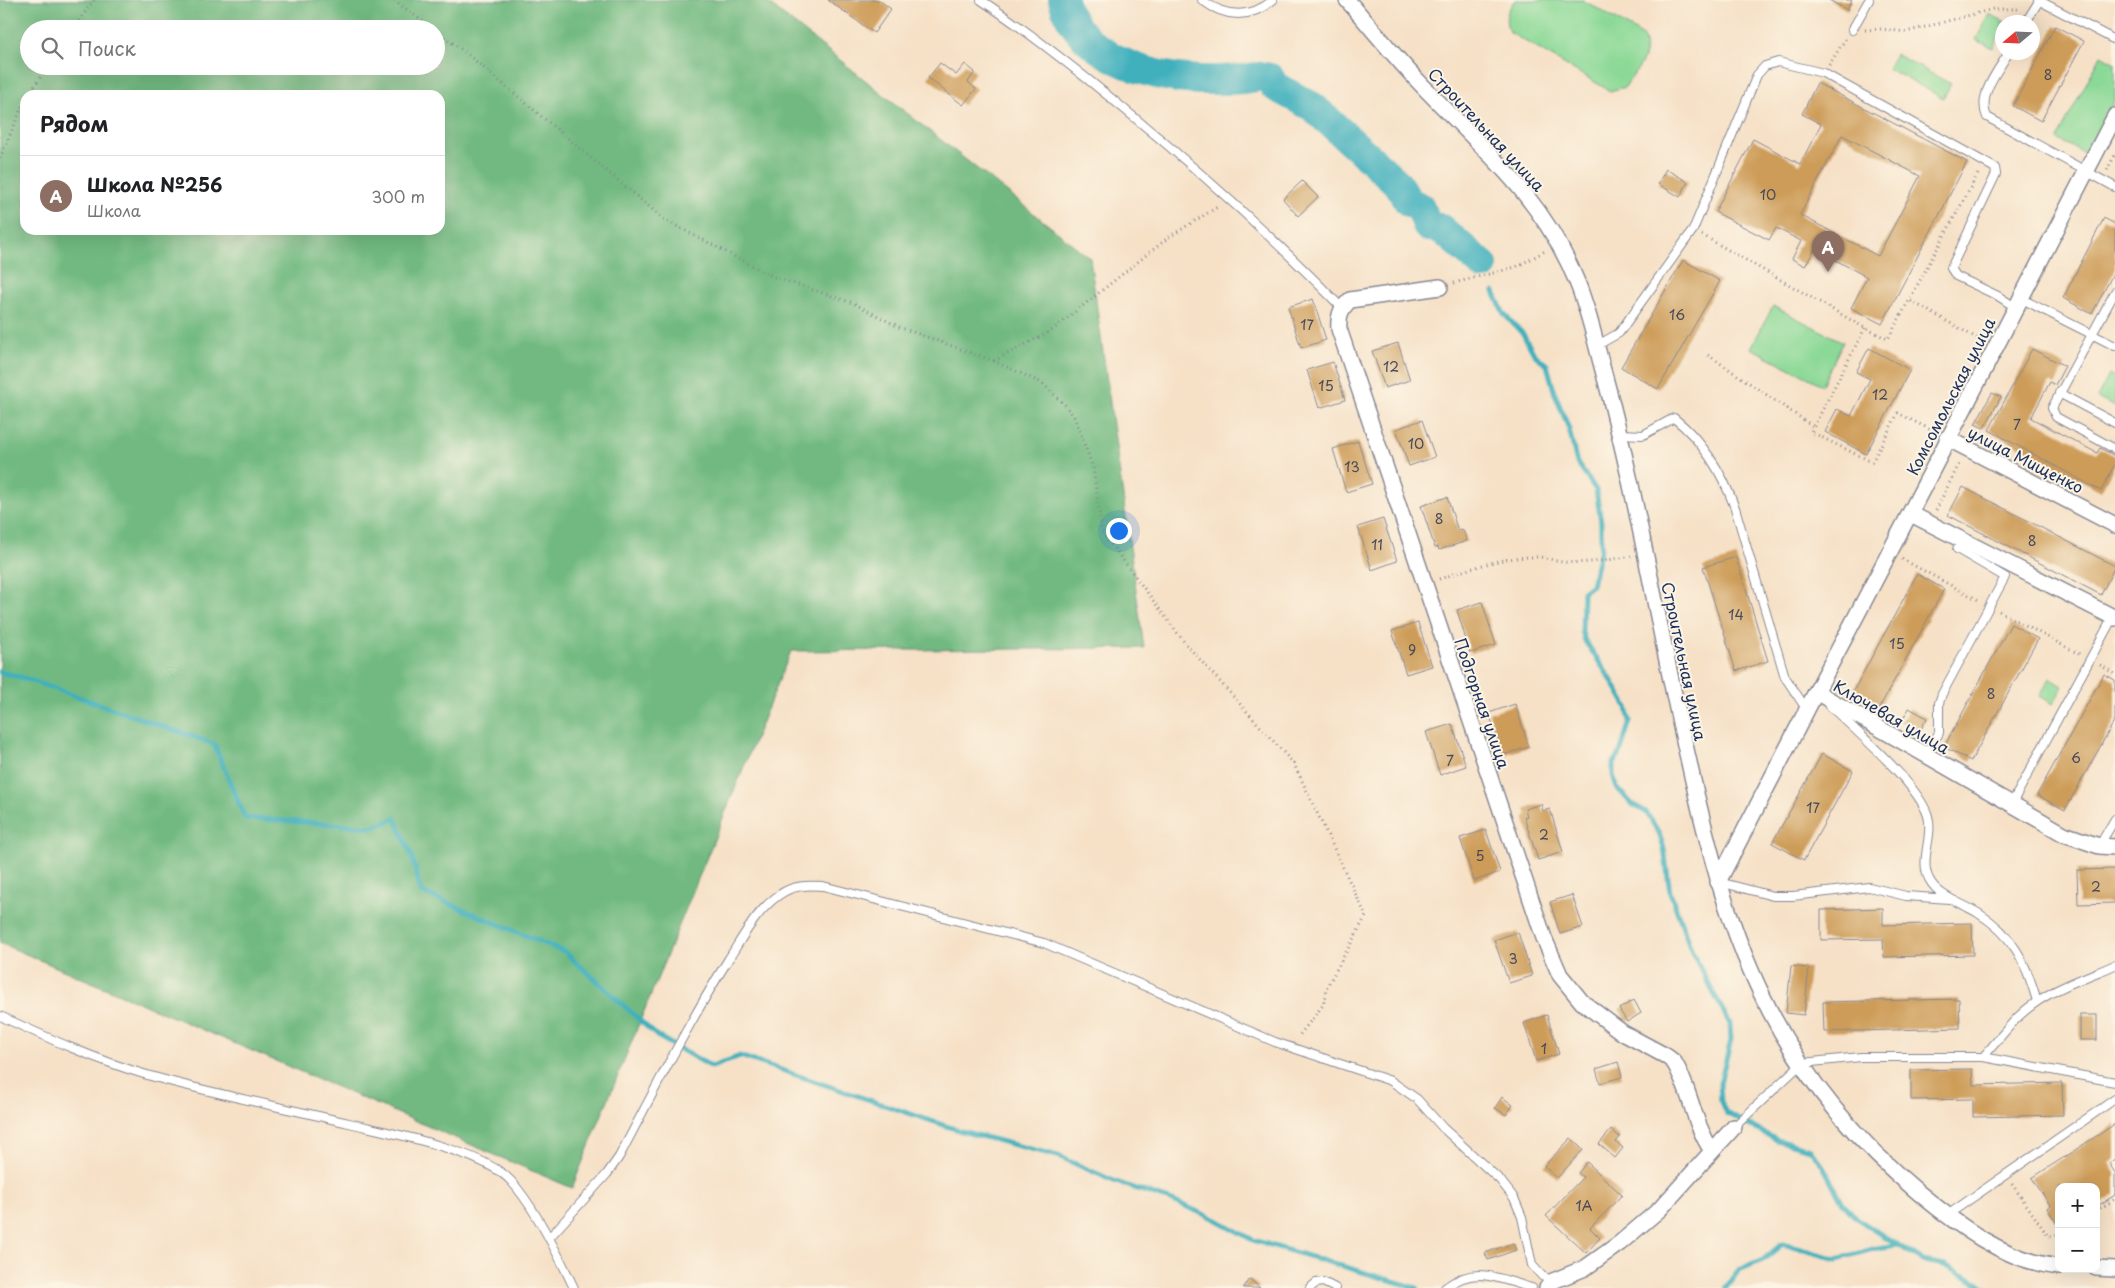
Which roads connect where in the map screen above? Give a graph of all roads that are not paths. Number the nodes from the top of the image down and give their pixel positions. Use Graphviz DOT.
graph roads {
  1 [pos="981,0"];
  2 [pos="1202,0"];
  3 [pos="1273,0"];
  4 [pos="1347,0"];
  5 [pos="1868,0"];
  6 [pos="2038,0"];
  7 [pos="2030,15"];
  8 [pos="1852,30"];
  9 [pos="2115,40"];
  10 [pos="2004,60"];
  11 [pos="2115,116"];
  12 [pos="2087,171"];
  13 [pos="2115,187"];
  14 [pos="1440,287"];
  15 [pos="2115,292"];
  16 [pos="2018,303"];
  17 [pos="1342,308"];
  18 [pos="2092,333"];
  19 [pos="1596,346"];
  20 [pos="2115,346"];
  21 [pos="2060,393"];
  22 [pos="2115,423"];
  23 [pos="1621,434"];
  24 [pos="1947,438"];
  25 [pos="2115,449"];
  26 [pos="1911,514"];
  27 [pos="2115,525"];
  28 [pos="1957,549"];
  29 [pos="2114,618"];
  30 [pos="1816,692"];
  31 [pos="1808,710"];
  32 [pos="1925,755"];
  33 [pos="2012,805"];
  34 [pos="2115,819"];
  35 [pos="2099,846"];
  36 [pos="2115,847"];
  37 [pos="1718,882"];
  38 [pos="1951,899"];
  39 [pos="2115,965"];
  40 [pos="2037,1001"];
  41 [pos="0,1016"];
  42 [pos="1983,1057"];
  43 [pos="1802,1063"];
  44 [pos="2115,1082"];
  45 [pos="2115,1099"];
  46 [pos="1734,1127"];
  47 [pos="1712,1150"];
  48 [pos="1946,1216"];
  49 [pos="549,1238"];
  50 [pos="2055,1266"];
  51 [pos="2100,1268"];
  52 [pos="2115,1269"];
  53 [pos="1550,1284"];
  54 [pos="574,1288"];
  55 [pos="1310,1288"];
  56 [pos="1335,1288"];
  57 [pos="1445,1288"];
  58 [pos="1532,1288"];
  1 -- 17 [label="lane"];
  2 -- 3 [label="lane"];
  4 -- 19 [label="street, Строительная улица"];
  5 -- 8 [label="lane"];
  6 -- 7 [label="lane"];
  6 -- 9 [label="lane"];
  10 -- 12 [label="lane"];
  11 -- 12 [label="street, Комсомольская улица"];
  12 -- 13 [label="lane"];
  12 -- 16 [label="street, Комсомольская улица"];
  14 -- 17 [label="street"];
  15 -- 18 [label="lane"];
  16 -- 18 [label="lane"];
  16 -- 19 [label="lane"];
  16 -- 24 [label="street, Комсомольская улица"];
  17 -- 47 [label="street, Подгорная улица"];
  18 -- 20 [label="lane"];
  18 -- 21 [label="lane"];
  19 -- 23 [label="street, Строительная улица"];
  21 -- 22 [label="lane"];
  21 -- 25 [label="lane"];
  23 -- 31 [label="lane"];
  23 -- 37 [label="street, Строительная улица"];
  24 -- 26 [label="street, Комсомольская улица"];
  24 -- 27 [label="street, улица Мищенко"];
  26 -- 29 [label="street"];
  26 -- 30 [label="street, Комсомольская улица"];
  28 -- 32 [label="lane"];
  29 -- 33 [label="lane"];
  30 -- 31 [label="street, Ключевая улица"];
  30 -- 32 [label="street, Ключевая улица"];
  30 -- 38 [label="lane"];
  31 -- 37 [label="street, Ключевая улица"];
  32 -- 33 [label="street, Ключевая улица"];
  33 -- 35 [label="street, Ключевая улица"];
  34 -- 35 [label="lane"];
  35 -- 36 [label="street, Ключевая улица"];
  37 -- 38 [label="lane"];
  37 -- 43 [label="street, Строительная улица"];
  38 -- 40 [label="lane"];
  39 -- 40 [label="lane"];
  40 -- 42 [label="lane"];
  41 -- 49 [label="lane"];
  42 -- 43 [label="lane"];
  42 -- 44 [label="lane"];
  43 -- 46 [label="lane"];
  43 -- 48 [label="street, Строительная улица"];
  45 -- 48 [label="lane"];
  46 -- 47 [label="street"];
  47 -- 53 [label="street"];
  48 -- 50 [label="street, Строительная улица"];
  49 -- 53 [label="lane"];
  49 -- 54 [label="lane"];
  51 -- 52 [label="street"];
  55 -- 56 [label="lane"];
  57 -- 58 [label="lane"];
}
